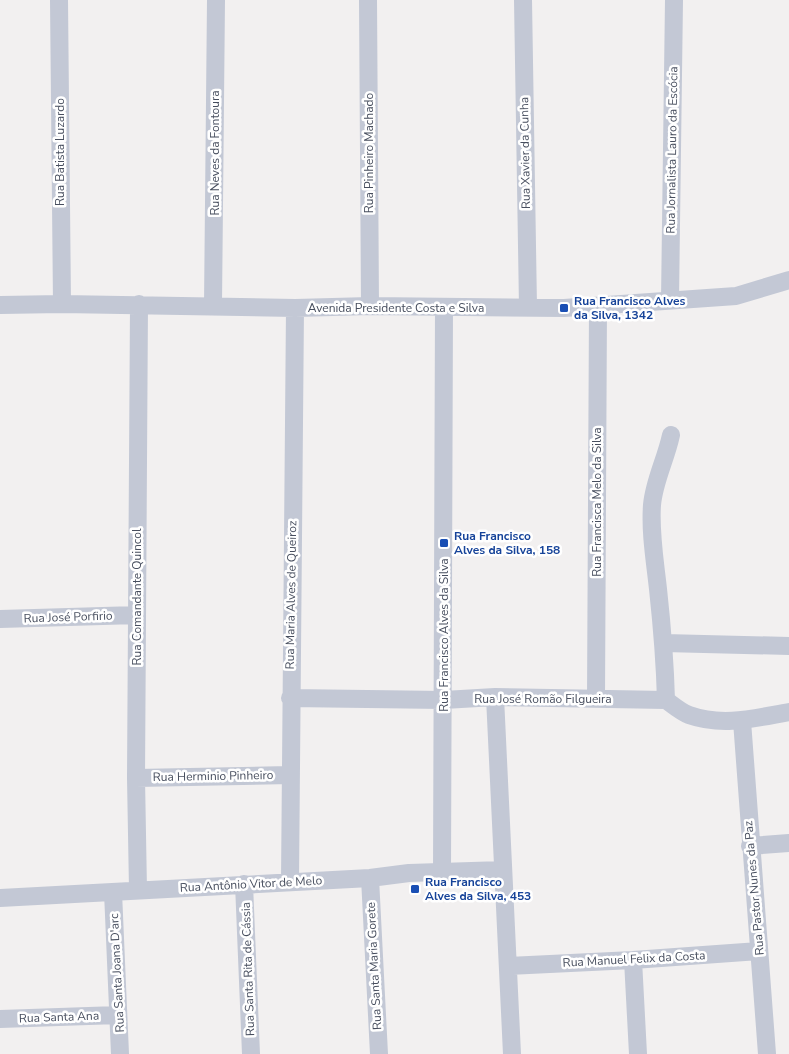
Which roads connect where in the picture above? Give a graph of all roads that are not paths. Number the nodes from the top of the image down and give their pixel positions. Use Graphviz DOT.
graph roads {
  1 [pos="59,0"];
  2 [pos="216,0"];
  3 [pos="368,0"];
  4 [pos="523,0"];
  5 [pos="674,0"];
  6 [pos="789,280"];
  7 [pos="670,300"];
  8 [pos="62,304"];
  9 [pos="139,304"];
  10 [pos="0,305"];
  11 [pos="214,306"];
  12 [pos="370,306"];
  13 [pos="598,306"];
  14 [pos="528,307"];
  15 [pos="294,308"];
  16 [pos="444,308"];
  17 [pos="671,435"];
  18 [pos="137,615"];
  19 [pos="0,620"];
  20 [pos="664,643"];
  21 [pos="789,646"];
  22 [pos="495,697"];
  23 [pos="290,698"];
  24 [pos="596,699"];
  25 [pos="444,700"];
  26 [pos="666,700"];
  27 [pos="789,712"];
  28 [pos="742,721"];
  29 [pos="290,775"];
  30 [pos="136,778"];
  31 [pos="789,843"];
  32 [pos="750,846"];
  33 [pos="503,870"];
  34 [pos="442,872"];
  35 [pos="370,878"];
  36 [pos="290,881"];
  37 [pos="244,884"];
  38 [pos="138,890"];
  39 [pos="113,892"];
  40 [pos="0,898"];
  41 [pos="759,951"];
  42 [pos="633,960"];
  43 [pos="508,966"];
  44 [pos="118,1015"];
  45 [pos="0,1020"];
  46 [pos="120,1054"];
  47 [pos="251,1054"];
  48 [pos="379,1054"];
  49 [pos="512,1054"];
  50 [pos="638,1054"];
  51 [pos="766,1054"];
  1 -- 8 [label="street, Rua Batista Luzardo"];
  2 -- 11 [label="street, Rua Neves da Fontoura"];
  3 -- 12 [label="street, Rua Pinheiro Machado"];
  4 -- 14 [label="street, Rua Xavier da Cunha"];
  5 -- 7 [label="street, Rua Jornalista Lauro da Escócia"];
  6 -- 7 [label="street, Avenida Presidente Costa e Silva"];
  7 -- 13 [label="street, Avenida Presidente Costa e Silva"];
  8 -- 9 [label="street, Avenida Presidente Costa e Silva"];
  8 -- 10 [label="street, Avenida Presidente Costa e Silva"];
  9 -- 11 [label="street, Avenida Presidente Costa e Silva"];
  9 -- 18 [label="street, Rua Comandante Quincol"];
  11 -- 15 [label="street, Avenida Presidente Costa e Silva"];
  12 -- 15 [label="street, Avenida Presidente Costa e Silva"];
  12 -- 16 [label="street, Avenida Presidente Costa e Silva"];
  13 -- 14 [label="street, Avenida Presidente Costa e Silva"];
  13 -- 24 [label="street, Rua Francisca Melo da Silva"];
  14 -- 16 [label="street, Avenida Presidente Costa e Silva"];
  15 -- 23 [label="street, Rua Maria Alves de Queiroz"];
  16 -- 25 [label="street, Rua Francisco Alves da Silva"];
  17 -- 20 [label="street"];
  18 -- 19 [label="street, Rua José Porfirio"];
  18 -- 30 [label="street, Rua Comandante Quincol"];
  20 -- 21 [label="street"];
  20 -- 26 [label="street"];
  22 -- 24 [label="street, Rua José Romão Filgueira"];
  22 -- 25 [label="street, Rua José Romão Filgueira"];
  22 -- 33 [label="street"];
  23 -- 25 [label="street, Rua José Romão Filgueira"];
  23 -- 29 [label="street, Rua Maria Alves de Queiroz"];
  24 -- 26 [label="street, Rua José Romão Filgueira"];
  25 -- 34 [label="street, Rua Francisco Alves da Silva"];
  26 -- 28 [label="street"];
  27 -- 28 [label="street"];
  28 -- 32 [label="street, Rua Pastor Nunes da Paz"];
  29 -- 30 [label="street, Rua Herminio Pinheiro"];
  29 -- 36 [label="street, Rua Maria Alves de Queiroz"];
  30 -- 38 [label="street, Rua Comandante Quincol"];
  31 -- 32 [label="street"];
  32 -- 41 [label="street, Rua Pastor Nunes da Paz"];
  33 -- 34 [label="street, Rua Antônio Vitor de Melo"];
  33 -- 43 [label="street"];
  34 -- 35 [label="street, Rua Antônio Vitor de Melo"];
  35 -- 36 [label="street, Rua Antônio Vitor de Melo"];
  35 -- 48 [label="street, Rua Santa Maria Gorete"];
  36 -- 37 [label="street, Rua Antônio Vitor de Melo"];
  37 -- 38 [label="street, Rua Antônio Vitor de Melo"];
  37 -- 47 [label="street, Rua Santa Rita de Cássia"];
  38 -- 39 [label="street, Rua Antônio Vitor de Melo"];
  39 -- 40 [label="street, Rua Antônio Vitor de Melo"];
  39 -- 44 [label="street, Rua Santa Joana D'arc"];
  41 -- 42 [label="street, Rua Manuel Felix da Costa"];
  41 -- 51 [label="street, Rua Pastor Nunes da Paz"];
  42 -- 43 [label="street, Rua Manuel Felix da Costa"];
  42 -- 50 [label="street"];
  43 -- 49 [label="street"];
  44 -- 45 [label="street, Rua Santa Ana"];
  44 -- 46 [label="street, Rua Santa Joana D'arc"];
}
